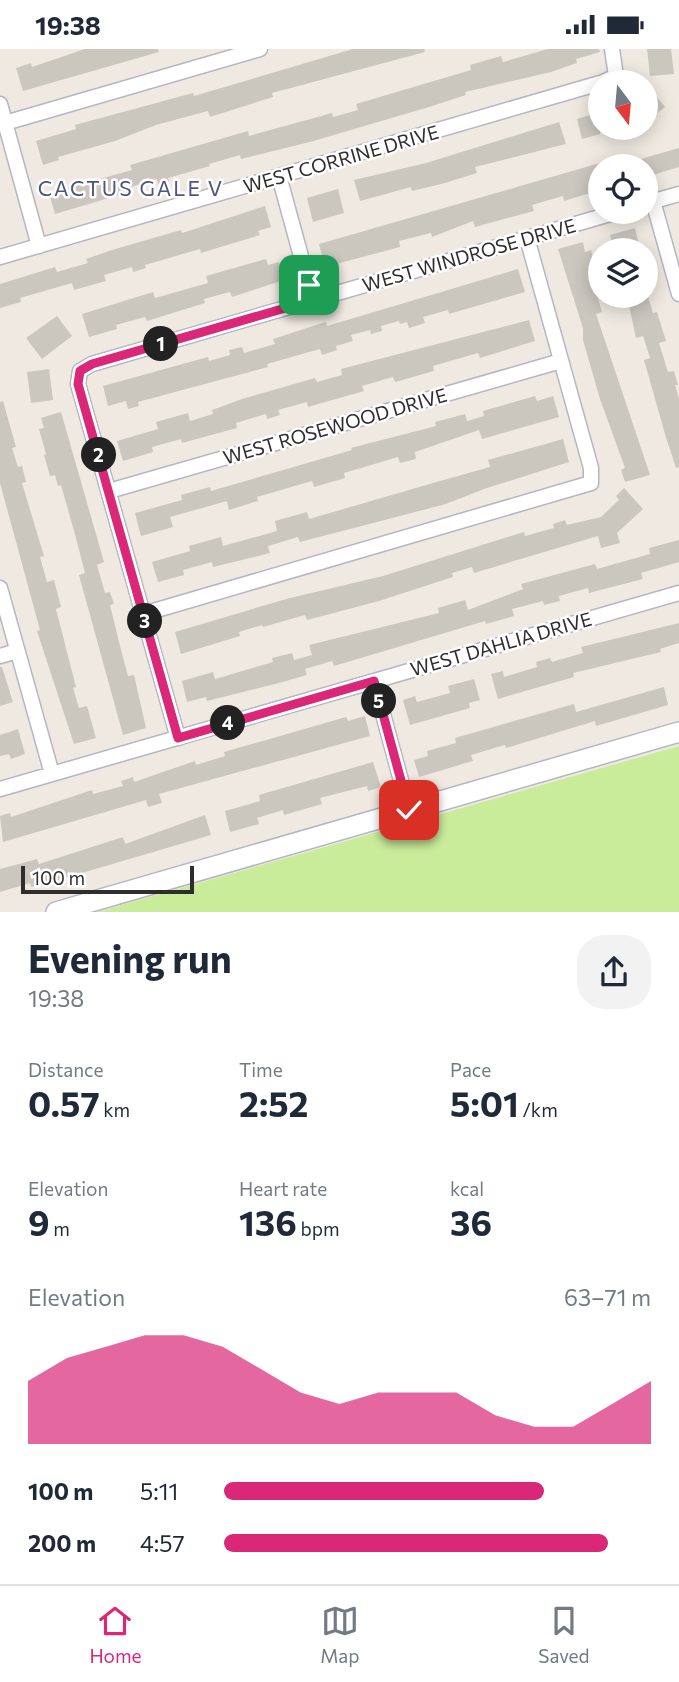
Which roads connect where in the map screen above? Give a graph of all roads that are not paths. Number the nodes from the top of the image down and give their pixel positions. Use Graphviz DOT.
graph roads {
  1 [pos="260,49"];
  2 [pos="612,49"];
  3 [pos="608,70"];
  4 [pos="588,86"];
  5 [pos="0,104"];
  6 [pos="5,123"];
  7 [pos="279,176"];
  8 [pos="679,194"];
  9 [pos="658,200"];
  10 [pos="588,220"];
  11 [pos="657,224"];
  12 [pos="527,238"];
  13 [pos="40,246"];
  14 [pos="0,257"];
  15 [pos="679,294"];
  16 [pos="313,300"];
  17 [pos="561,361"];
  18 [pos="109,491"];
  19 [pos="0,588"];
  20 [pos="679,593"];
  21 [pos="143,614"];
  22 [pos="17,651"];
  23 [pos="0,656"];
  24 [pos="374,681"];
  25 [pos="679,732"];
  26 [pos="178,738"];
  27 [pos="52,774"];
  28 [pos="0,789"];
  29 [pos="409,810"];
  30 [pos="56,912"];
  1 -- 6 [label="street"];
  2 -- 3 [label="street"];
  4 -- 7 [label="street, WEST CORRINE DRIVE"];
  5 -- 6 [label="street"];
  6 -- 13 [label="street"];
  7 -- 13 [label="street, WEST CORRINE DRIVE"];
  7 -- 16 [label="street"];
  8 -- 9 [label="street"];
  10 -- 12 [label="street, WEST WINDROSE DRIVE"];
  11 -- 15 [label="street"];
  12 -- 16 [label="street, WEST WINDROSE DRIVE"];
  12 -- 17 [label="street"];
  13 -- 14 [label="street, WEST CORRINE DRIVE"];
  16 -- 18 [label="street, WEST WINDROSE DRIVE"];
  17 -- 18 [label="street, WEST ROSEWOOD DRIVE"];
  17 -- 21 [label="street"];
  18 -- 21 [label="street"];
  19 -- 22 [label="street"];
  20 -- 24 [label="street, WEST DAHLIA DRIVE"];
  21 -- 26 [label="street"];
  22 -- 23 [label="street"];
  22 -- 27 [label="street"];
  24 -- 26 [label="street, WEST DAHLIA DRIVE"];
  24 -- 29 [label="street"];
  25 -- 29 [label="street"];
  26 -- 27 [label="street, WEST DAHLIA DRIVE"];
  27 -- 28 [label="street, WEST DAHLIA DRIVE"];
  29 -- 30 [label="street"];
}
